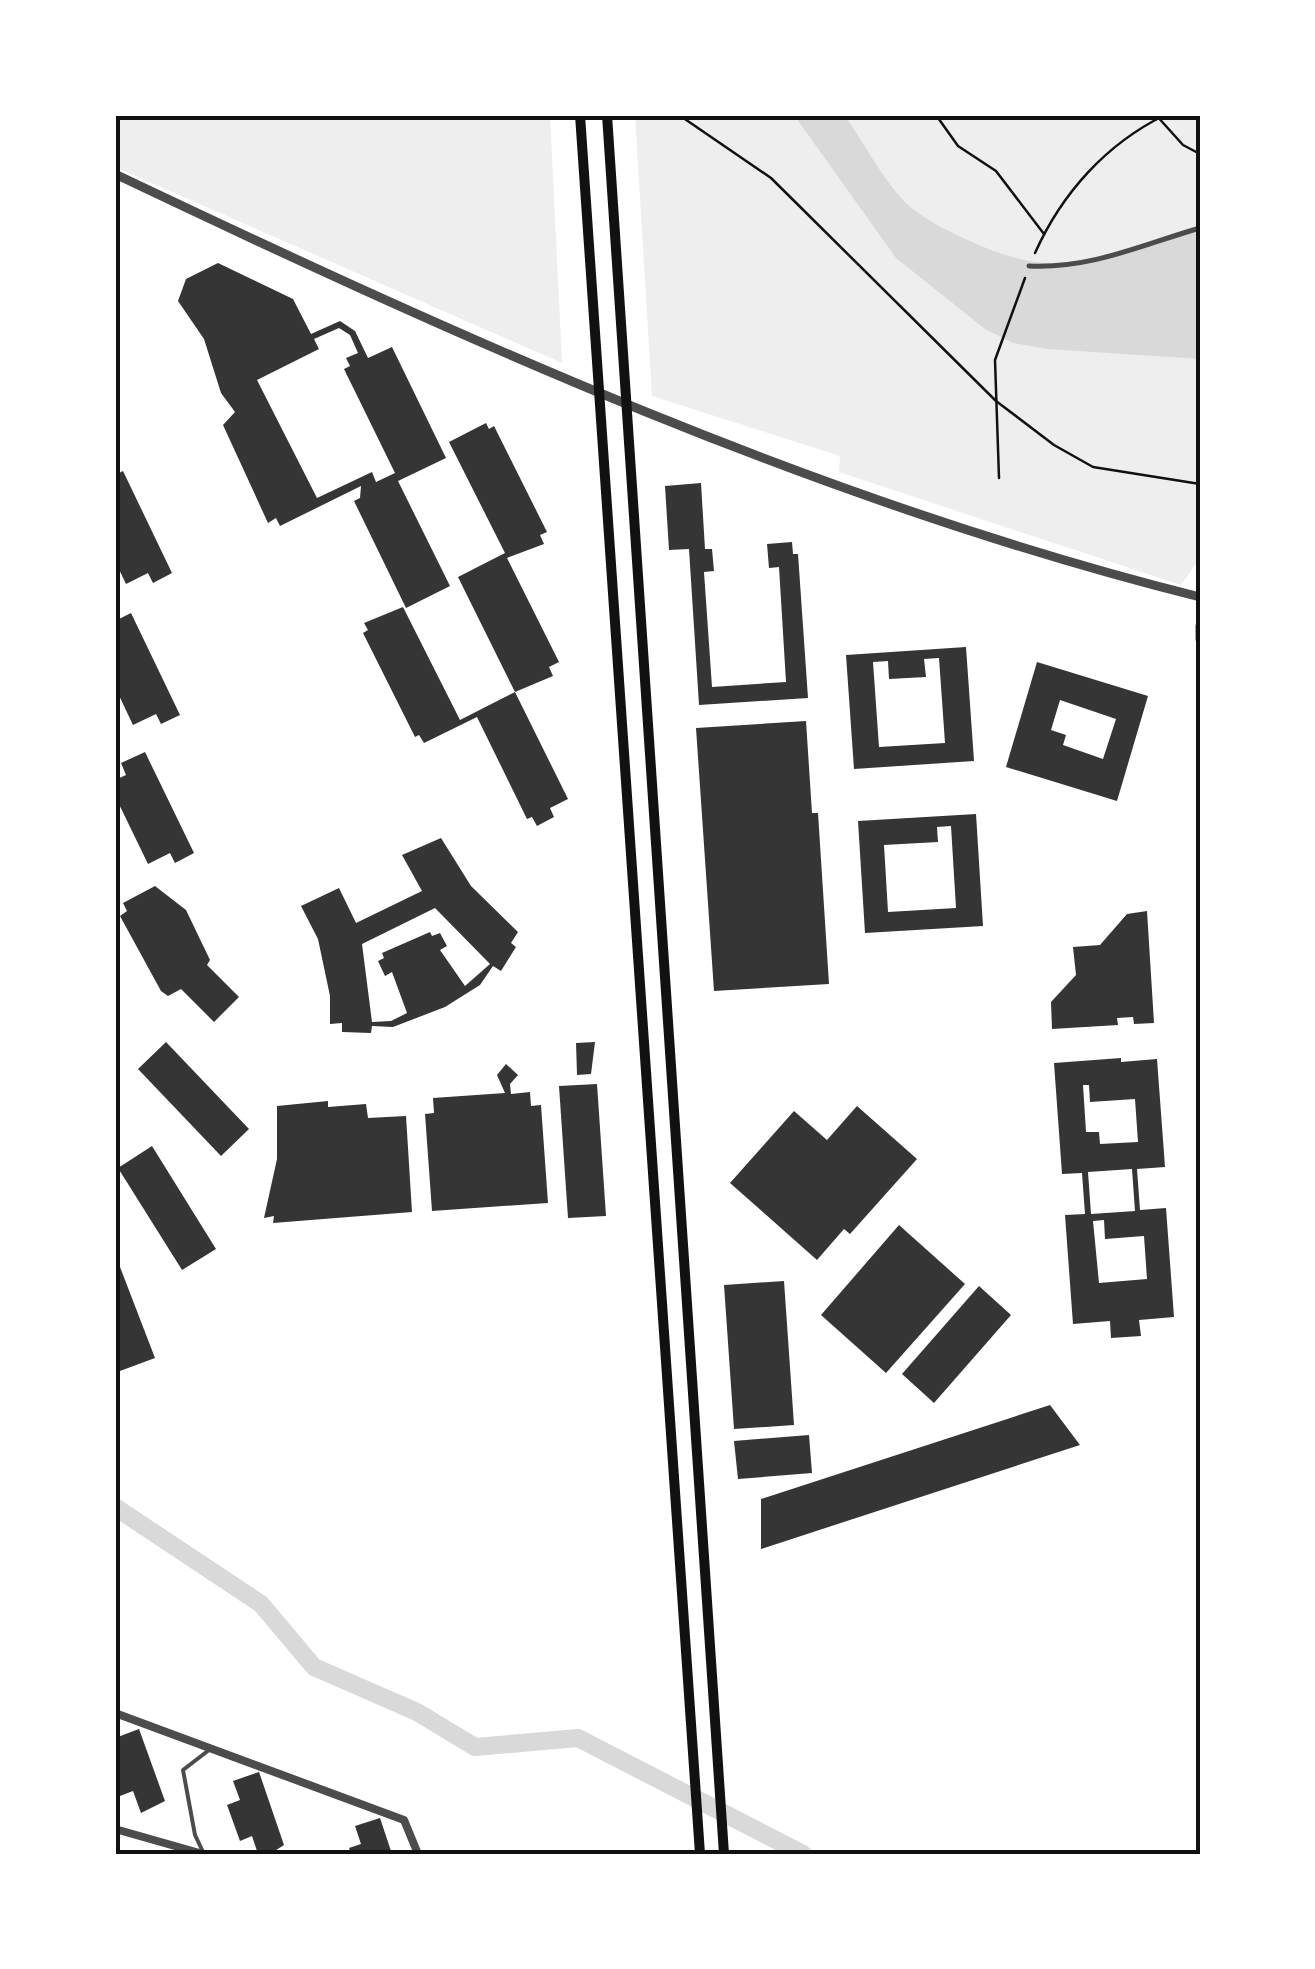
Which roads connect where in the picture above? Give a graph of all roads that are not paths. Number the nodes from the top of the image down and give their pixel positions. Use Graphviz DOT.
graph roads {
  1 [pos="580,115"];
  2 [pos="607,115"];
  3 [pos="115,174"];
  4 [pos="1200,228"];
  5 [pos="1029,266"];
  6 [pos="598,392"];
  7 [pos="628,404"];
  8 [pos="1200,596"];
  9 [pos="1200,626"];
  10 [pos="1200,640"];
  11 [pos="115,1713"];
  12 [pos="211,1748"];
  13 [pos="115,1829"];
  14 [pos="204,1854"];
  15 [pos="418,1854"];
  16 [pos="700,1854"];
  17 [pos="724,1854"];
  1 -- 6 [label="main road"];
  2 -- 7 [label="main road"];
  3 -- 6 [label="street"];
  4 -- 5 [label="street"];
  6 -- 7 [label="street"];
  6 -- 16 [label="main road"];
  7 -- 8 [label="street"];
  7 -- 17 [label="main road"];
  9 -- 10 [label="street"];
  11 -- 12 [label="street"];
  12 -- 14 [label="lane"];
  12 -- 15 [label="street"];
  13 -- 14 [label="street"];
}
